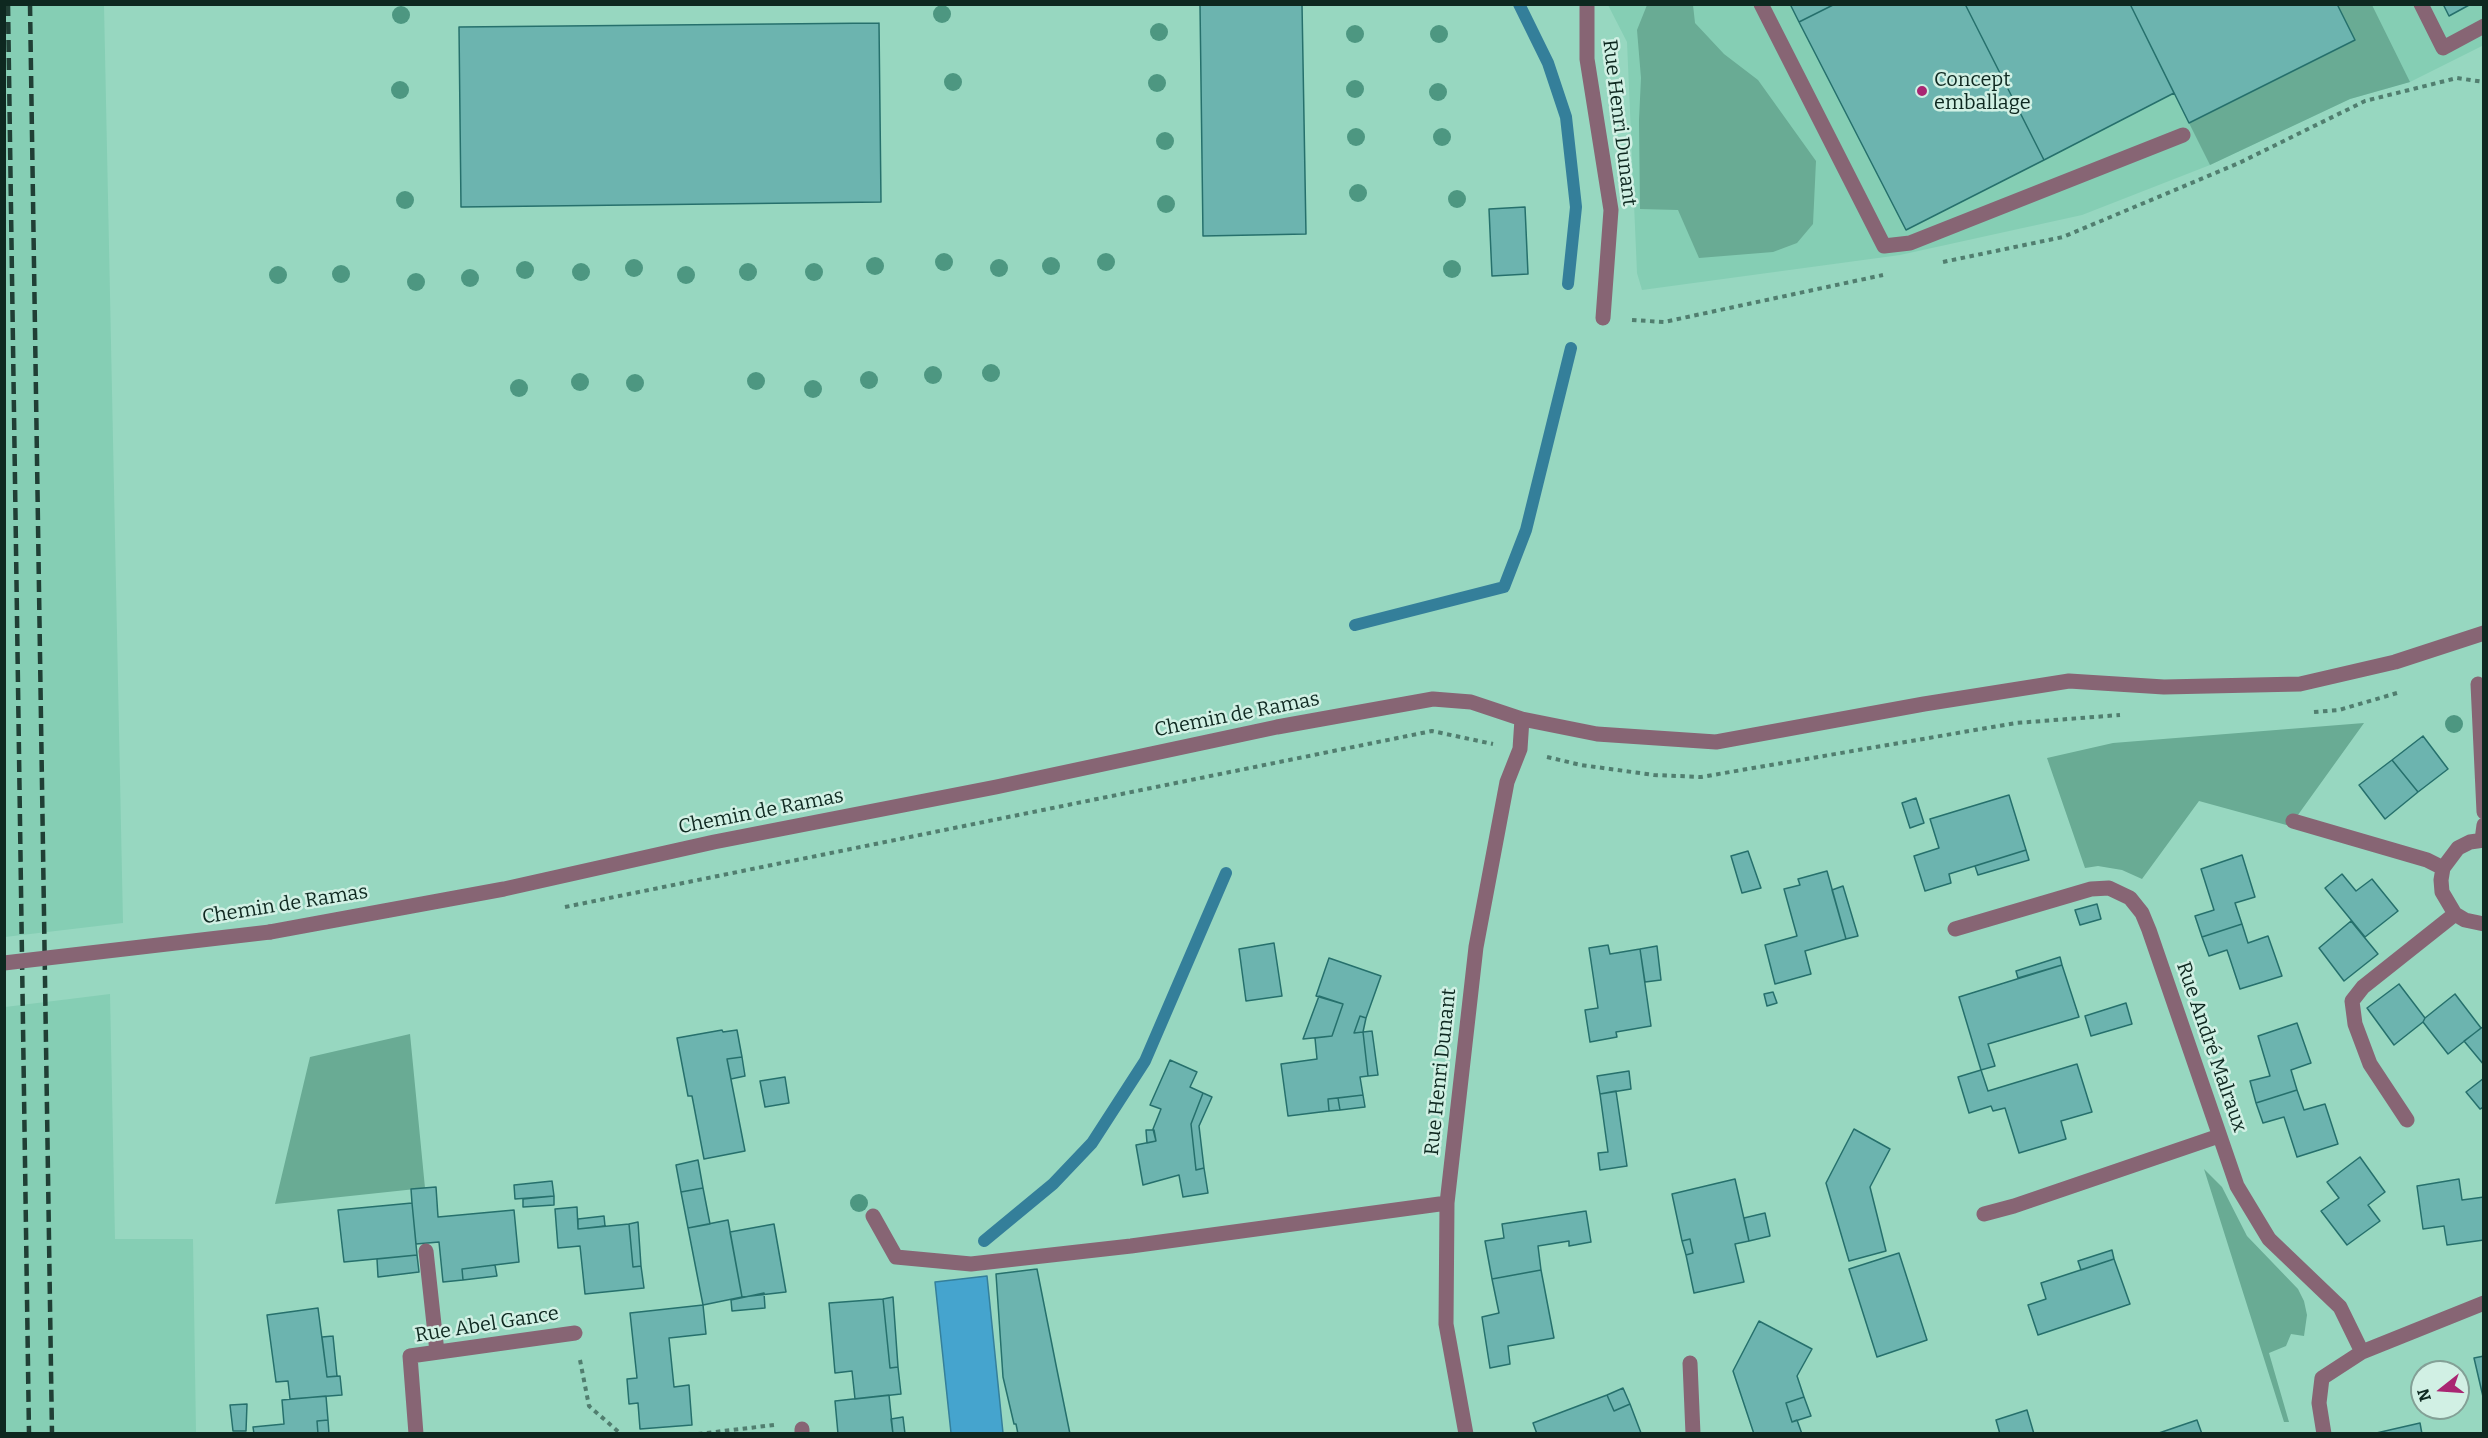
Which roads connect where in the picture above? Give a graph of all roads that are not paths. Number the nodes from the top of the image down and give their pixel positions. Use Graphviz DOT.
graph roads {
  1 [pos="1587,4"];
  2 [pos="1761,4"];
  3 [pos="2421,4"];
  4 [pos="2484,26"];
  5 [pos="2183,135"];
  6 [pos="1604,318"];
  7 [pos="2484,633"];
  8 [pos="2478,684"];
  9 [pos="1522,719"];
  10 [pos="2484,812"];
  11 [pos="2293,821"];
  12 [pos="2483,835"];
  13 [pos="2443,868"];
  14 [pos="2455,914"];
  15 [pos="2484,924"];
  16 [pos="1955,929"];
  17 [pos="4,963"];
  18 [pos="2407,1120"];
  19 [pos="2219,1136"];
  20 [pos="1447,1203"];
  21 [pos="1984,1214"];
  22 [pos="873,1216"];
  23 [pos="426,1251"];
  24 [pos="2484,1303"];
  25 [pos="575,1333"];
  26 [pos="437,1352"];
  27 [pos="2362,1352"];
  28 [pos="1690,1363"];
  29 [pos="416,1434"];
  30 [pos="1466,1434"];
  31 [pos="1693,1434"];
  32 [pos="2324,1434"];
  1 -- 6 [label="street, Rue Henri Dunant"];
  2 -- 5 [label="street"];
  3 -- 4 [label="street"];
  7 -- 9 [label="street, Chemin de Ramas"];
  8 -- 10 [label="street"];
  9 -- 17 [label="street, Chemin de Ramas, bridge"];
  9 -- 20 [label="street, Rue Henri Dunant"];
  11 -- 13 [label="street"];
  12 -- 13 [label="street"];
  13 -- 14 [label="street"];
  14 -- 15 [label="street"];
  14 -- 18 [label="street"];
  16 -- 19 [label="street, Rue André Malraux"];
  19 -- 21 [label="street"];
  19 -- 27 [label="street, Rue André Malraux"];
  20 -- 22 [label="street"];
  20 -- 30 [label="street, Rue Henri Dunant"];
  23 -- 26 [label="street"];
  24 -- 27 [label="street"];
  25 -- 26 [label="street, Rue Abel Gance"];
  26 -- 29 [label="street, Rue Abel Gance"];
  27 -- 32 [label="street"];
  28 -- 31 [label="street"];
}
